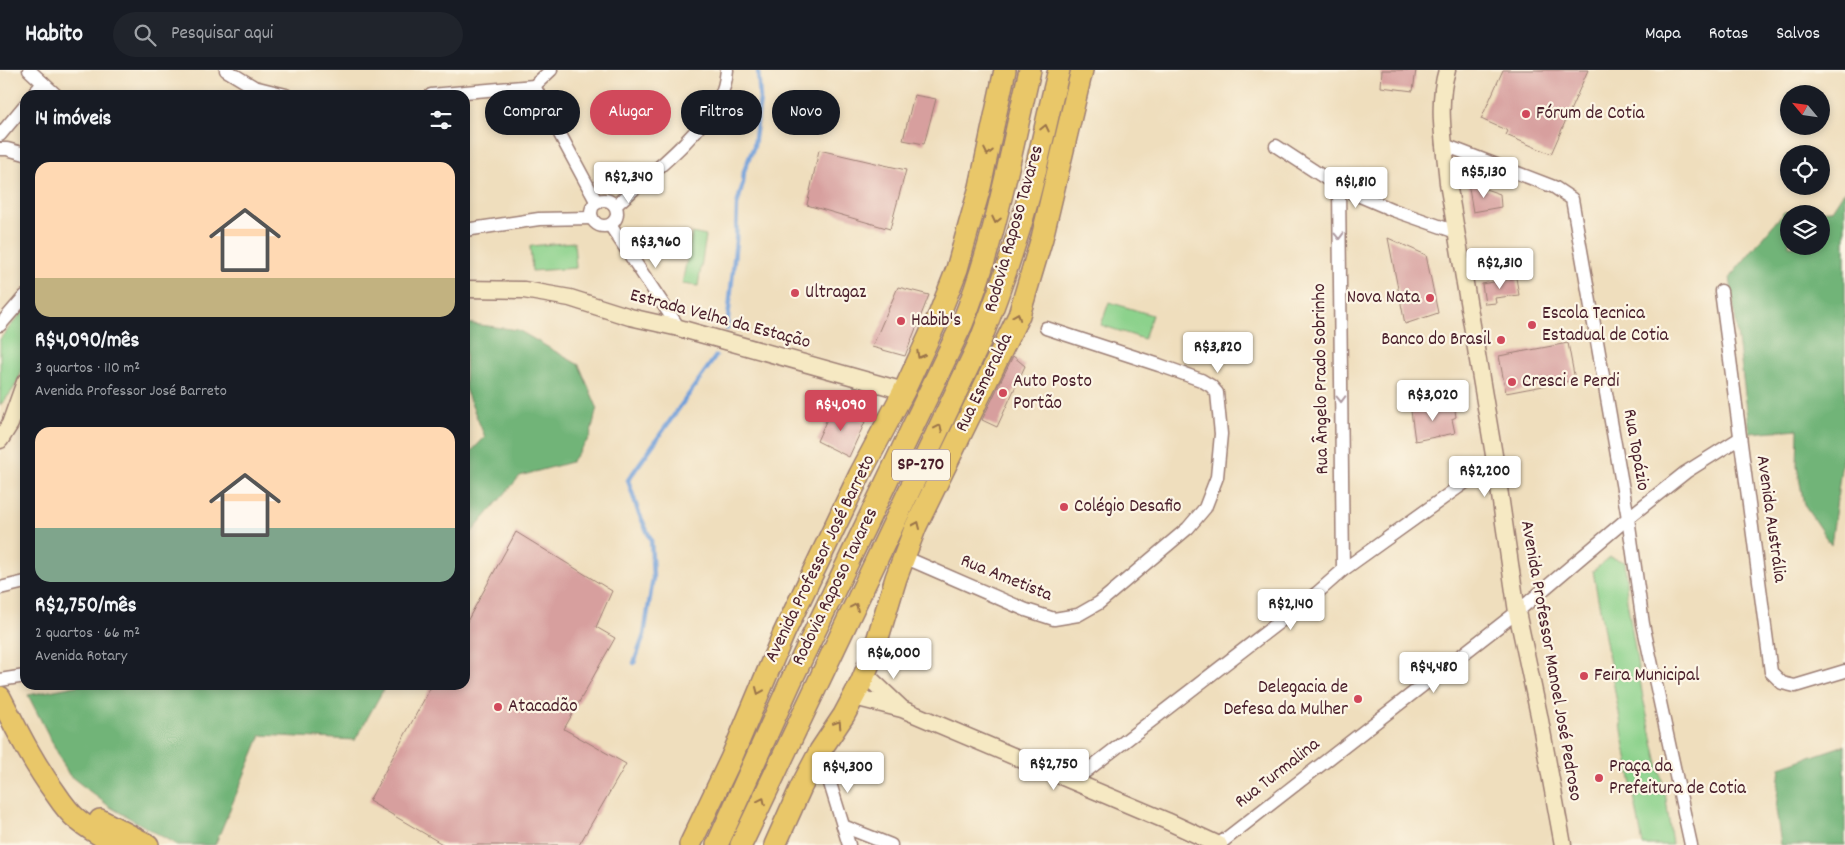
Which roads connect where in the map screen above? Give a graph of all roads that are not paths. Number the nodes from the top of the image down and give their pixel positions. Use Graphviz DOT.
graph roads {
  1 [pos="28,70"];
  2 [pos="226,70"];
  3 [pos="551,70"];
  4 [pos="727,70"];
  5 [pos="1005,70"];
  6 [pos="1030,70"];
  7 [pos="1059,70"];
  8 [pos="1082,70"];
  9 [pos="1447,70"];
  10 [pos="43,83"];
  11 [pos="534,86"];
  12 [pos="37,90"];
  13 [pos="51,90"];
  14 [pos="268,90"];
  15 [pos="470,92"];
  16 [pos="20,111"];
  17 [pos="0,135"];
  18 [pos="1442,144"];
  19 [pos="1276,146"];
  20 [pos="0,149"];
  21 [pos="20,153"];
  22 [pos="1339,187"];
  23 [pos="596,203"];
  24 [pos="615,206"];
  25 [pos="592,218"];
  26 [pos="610,225"];
  27 [pos="470,229"];
  28 [pos="1456,232"];
  29 [pos="470,290"];
  30 [pos="1720,291"];
  31 [pos="20,302"];
  32 [pos="0,325"];
  33 [pos="678,328"];
  34 [pos="1046,328"];
  35 [pos="904,391"];
  36 [pos="20,396"];
  37 [pos="1740,438"];
  38 [pos="0,440"];
  39 [pos="1495,461"];
  40 [pos="1628,518"];
  41 [pos="904,557"];
  42 [pos="1343,570"];
  43 [pos="20,583"];
  44 [pos="0,588"];
  45 [pos="1517,612"];
  46 [pos="1845,671"];
  47 [pos="865,674"];
  48 [pos="20,677"];
  49 [pos="0,680"];
  50 [pos="0,697"];
  51 [pos="854,697"];
  52 [pos="902,709"];
  53 [pos="820,751"];
  54 [pos="1072,782"];
  55 [pos="58,797"];
  56 [pos="843,826"];
  57 [pos="117,845"];
  58 [pos="148,845"];
  59 [pos="690,845"];
  60 [pos="716,845"];
  61 [pos="741,845"];
  62 [pos="775,845"];
  63 [pos="849,845"];
  64 [pos="891,845"];
  65 [pos="1218,845"];
  66 [pos="1563,845"];
  67 [pos="1691,845"];
  1 -- 10 [label="street"];
  2 -- 14 [label="street"];
  3 -- 11 [label="street"];
  4 -- 24 [label="street"];
  5 -- 35 [label="highway, Avenida Professor José Barreto, one-way"];
  6 -- 60 [label="highway, Rodovia Raposo Tavares / SP-270, one-way"];
  61 -- 7 [label="highway, Rodovia Raposo Tavares / SP-270, one-way"];
  41 -- 8 [label="highway, Rua Esmeralda, one-way"];
  9 -- 18 [label="street, Avenida Professor Manoel José Pedroso"];
  10 -- 12 [label="street"];
  10 -- 13 [label="street"];
  11 -- 15 [label="street"];
  11 -- 23 [label="street"];
  16 -- 17 [label="street"];
  18 -- 28 [label="street, Avenida Professor Manoel José Pedroso"];
  18 -- 40 [label="street, Rua Topázio"];
  19 -- 22 [label="street"];
  20 -- 21 [label="street"];
  22 -- 28 [label="street"];
  22 -- 42 [label="street, Rua Ângelo Prado Sobrinho, one-way"];
  23 -- 24 [label="street"];
  23 -- 25 [label="street"];
  24 -- 26 [label="street"];
  25 -- 26 [label="street"];
  25 -- 27 [label="street"];
  26 -- 33 [label="street"];
  28 -- 39 [label="street, Avenida Professor Manoel José Pedroso"];
  29 -- 33 [label="street, Estrada Velha da Estação"];
  30 -- 37 [label="street, Avenida Austrália"];
  31 -- 32 [label="street"];
  33 -- 35 [label="street, Estrada Velha da Estação"];
  34 -- 41 [label="street, Rua Ametista"];
  35 -- 59 [label="highway, Avenida Professor José Barreto, one-way"];
  35 -- 60 [label="highway"];
  36 -- 38 [label="street"];
  37 -- 40 [label="street, Rua Turmalina"];
  37 -- 46 [label="street, Avenida Austrália"];
  39 -- 42 [label="street"];
  39 -- 45 [label="street, Avenida Professor Manoel José Pedroso"];
  40 -- 45 [label="street, Rua Turmalina"];
  40 -- 67 [label="street, Rua Topázio"];
  41 -- 47 [label="highway, Rua Esmeralda"];
  42 -- 54 [label="street"];
  43 -- 44 [label="street"];
  45 -- 65 [label="street, Rua Turmalina"];
  45 -- 66 [label="street, Avenida Professor Manoel José Pedroso"];
  47 -- 51 [label="highway, Rua Esmeralda"];
  47 -- 52 [label="street"];
  48 -- 49 [label="street"];
  50 -- 55 [label="highway"];
  51 -- 52 [label="street"];
  53 -- 51 [label="highway, Rua Esmeralda, one-way"];
  52 -- 54 [label="street"];
  53 -- 56 [label="street"];
  53 -- 62 [label="highway, Rua Esmeralda"];
  54 -- 65 [label="street"];
  55 -- 57 [label="highway"];
  55 -- 58 [label="highway"];
  56 -- 63 [label="street"];
  56 -- 64 [label="street"];
}
